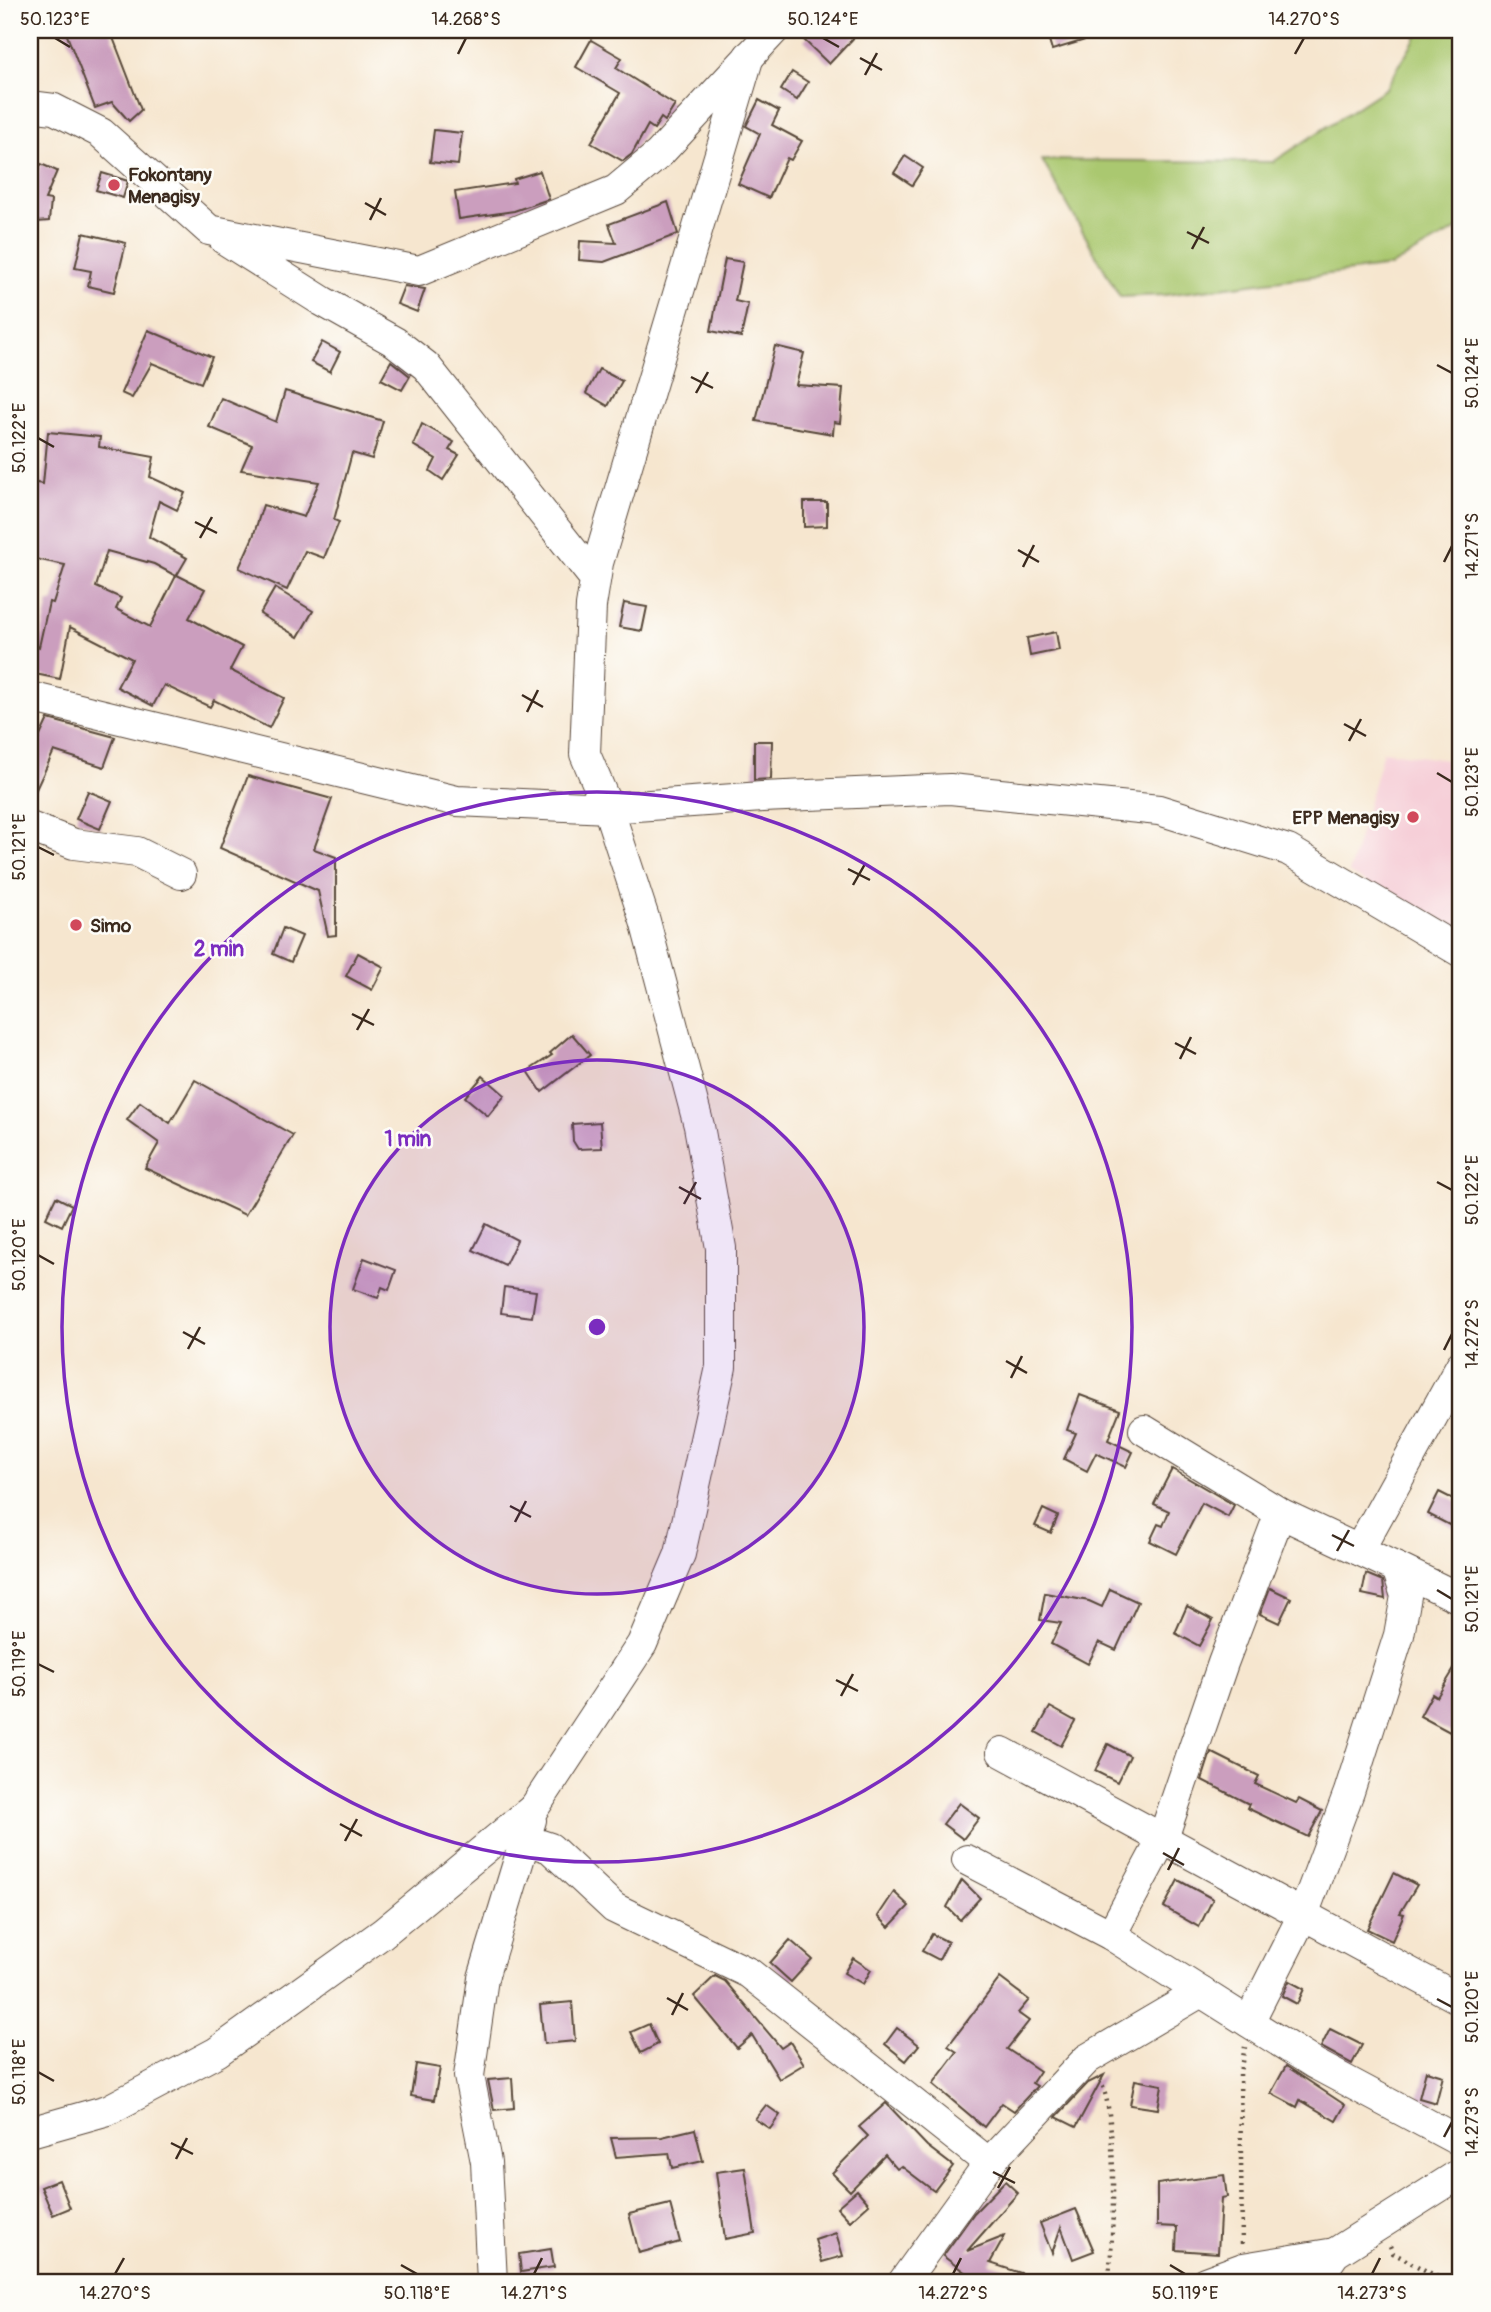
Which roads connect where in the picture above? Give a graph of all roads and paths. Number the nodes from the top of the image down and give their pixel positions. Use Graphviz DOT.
graph roads {
  1 [pos="774,30"];
  2 [pos="749,56"];
  3 [pos="30,106"];
  4 [pos="209,230"];
  5 [pos="596,579"];
  6 [pos="30,696"];
  7 [pos="608,808"];
  8 [pos="30,827"];
  9 [pos="181,874"];
  10 [pos="1461,952"];
  11 [pos="1461,1364"];
  12 [pos="1144,1430"];
  13 [pos="1280,1513"];
  14 [pos="1359,1550"];
  15 [pos="1397,1568"];
  16 [pos="1461,1599"];
  17 [pos="1002,1752"];
  18 [pos="534,1808"];
  19 [pos="1163,1838"];
  20 [pos="526,1840"];
  21 [pos="967,1860"];
  22 [pos="1303,1915"];
  23 [pos="1111,1935"];
  24 [pos="1201,1992"];
  25 [pos="1461,2000"];
  26 [pos="1249,2022"];
  27 [pos="1087,2059"];
  28 [pos="1240,2072"];
  29 [pos="30,2132"];
  30 [pos="1461,2142"];
  31 [pos="989,2163"];
  32 [pos="1461,2173"];
  33 [pos="1380,2226"];
  34 [pos="1335,2253"];
  35 [pos="1243,2268"];
  36 [pos="492,2282"];
  37 [pos="903,2282"];
  38 [pos="1108,2282"];
  39 [pos="1205,2282"];
  40 [pos="1315,2282"];
  41 [pos="1447,2282"];
  1 -- 2 [label="street"];
  2 -- 4 [label="street"];
  2 -- 5 [label="street"];
  3 -- 4 [label="street"];
  4 -- 5 [label="street"];
  5 -- 7 [label="street"];
  6 -- 7 [label="street"];
  7 -- 10 [label="street"];
  7 -- 18 [label="street"];
  8 -- 9 [label="street"];
  11 -- 14 [label="street"];
  12 -- 13 [label="street"];
  13 -- 14 [label="street"];
  13 -- 19 [label="street"];
  14 -- 15 [label="street"];
  15 -- 16 [label="street"];
  15 -- 22 [label="street"];
  17 -- 19 [label="street"];
  18 -- 20 [label="street"];
  18 -- 29 [label="street"];
  19 -- 22 [label="street"];
  19 -- 23 [label="street"];
  20 -- 31 [label="street"];
  20 -- 36 [label="street"];
  21 -- 23 [label="street"];
  22 -- 25 [label="street"];
  22 -- 26 [label="street"];
  23 -- 24 [label="street"];
  24 -- 26 [label="street"];
  24 -- 27 [label="street"];
  26 -- 30 [label="street"];
  27 -- 31 [label="street"];
  27 -- 38 [label="path"];
  28 -- 35 [label="path"];
  31 -- 37 [label="street"];
  32 -- 33 [label="street"];
  33 -- 34 [label="street"];
  33 -- 41 [label="path"];
  34 -- 35 [label="street"];
  34 -- 40 [label="street"];
  35 -- 39 [label="street"];
}
